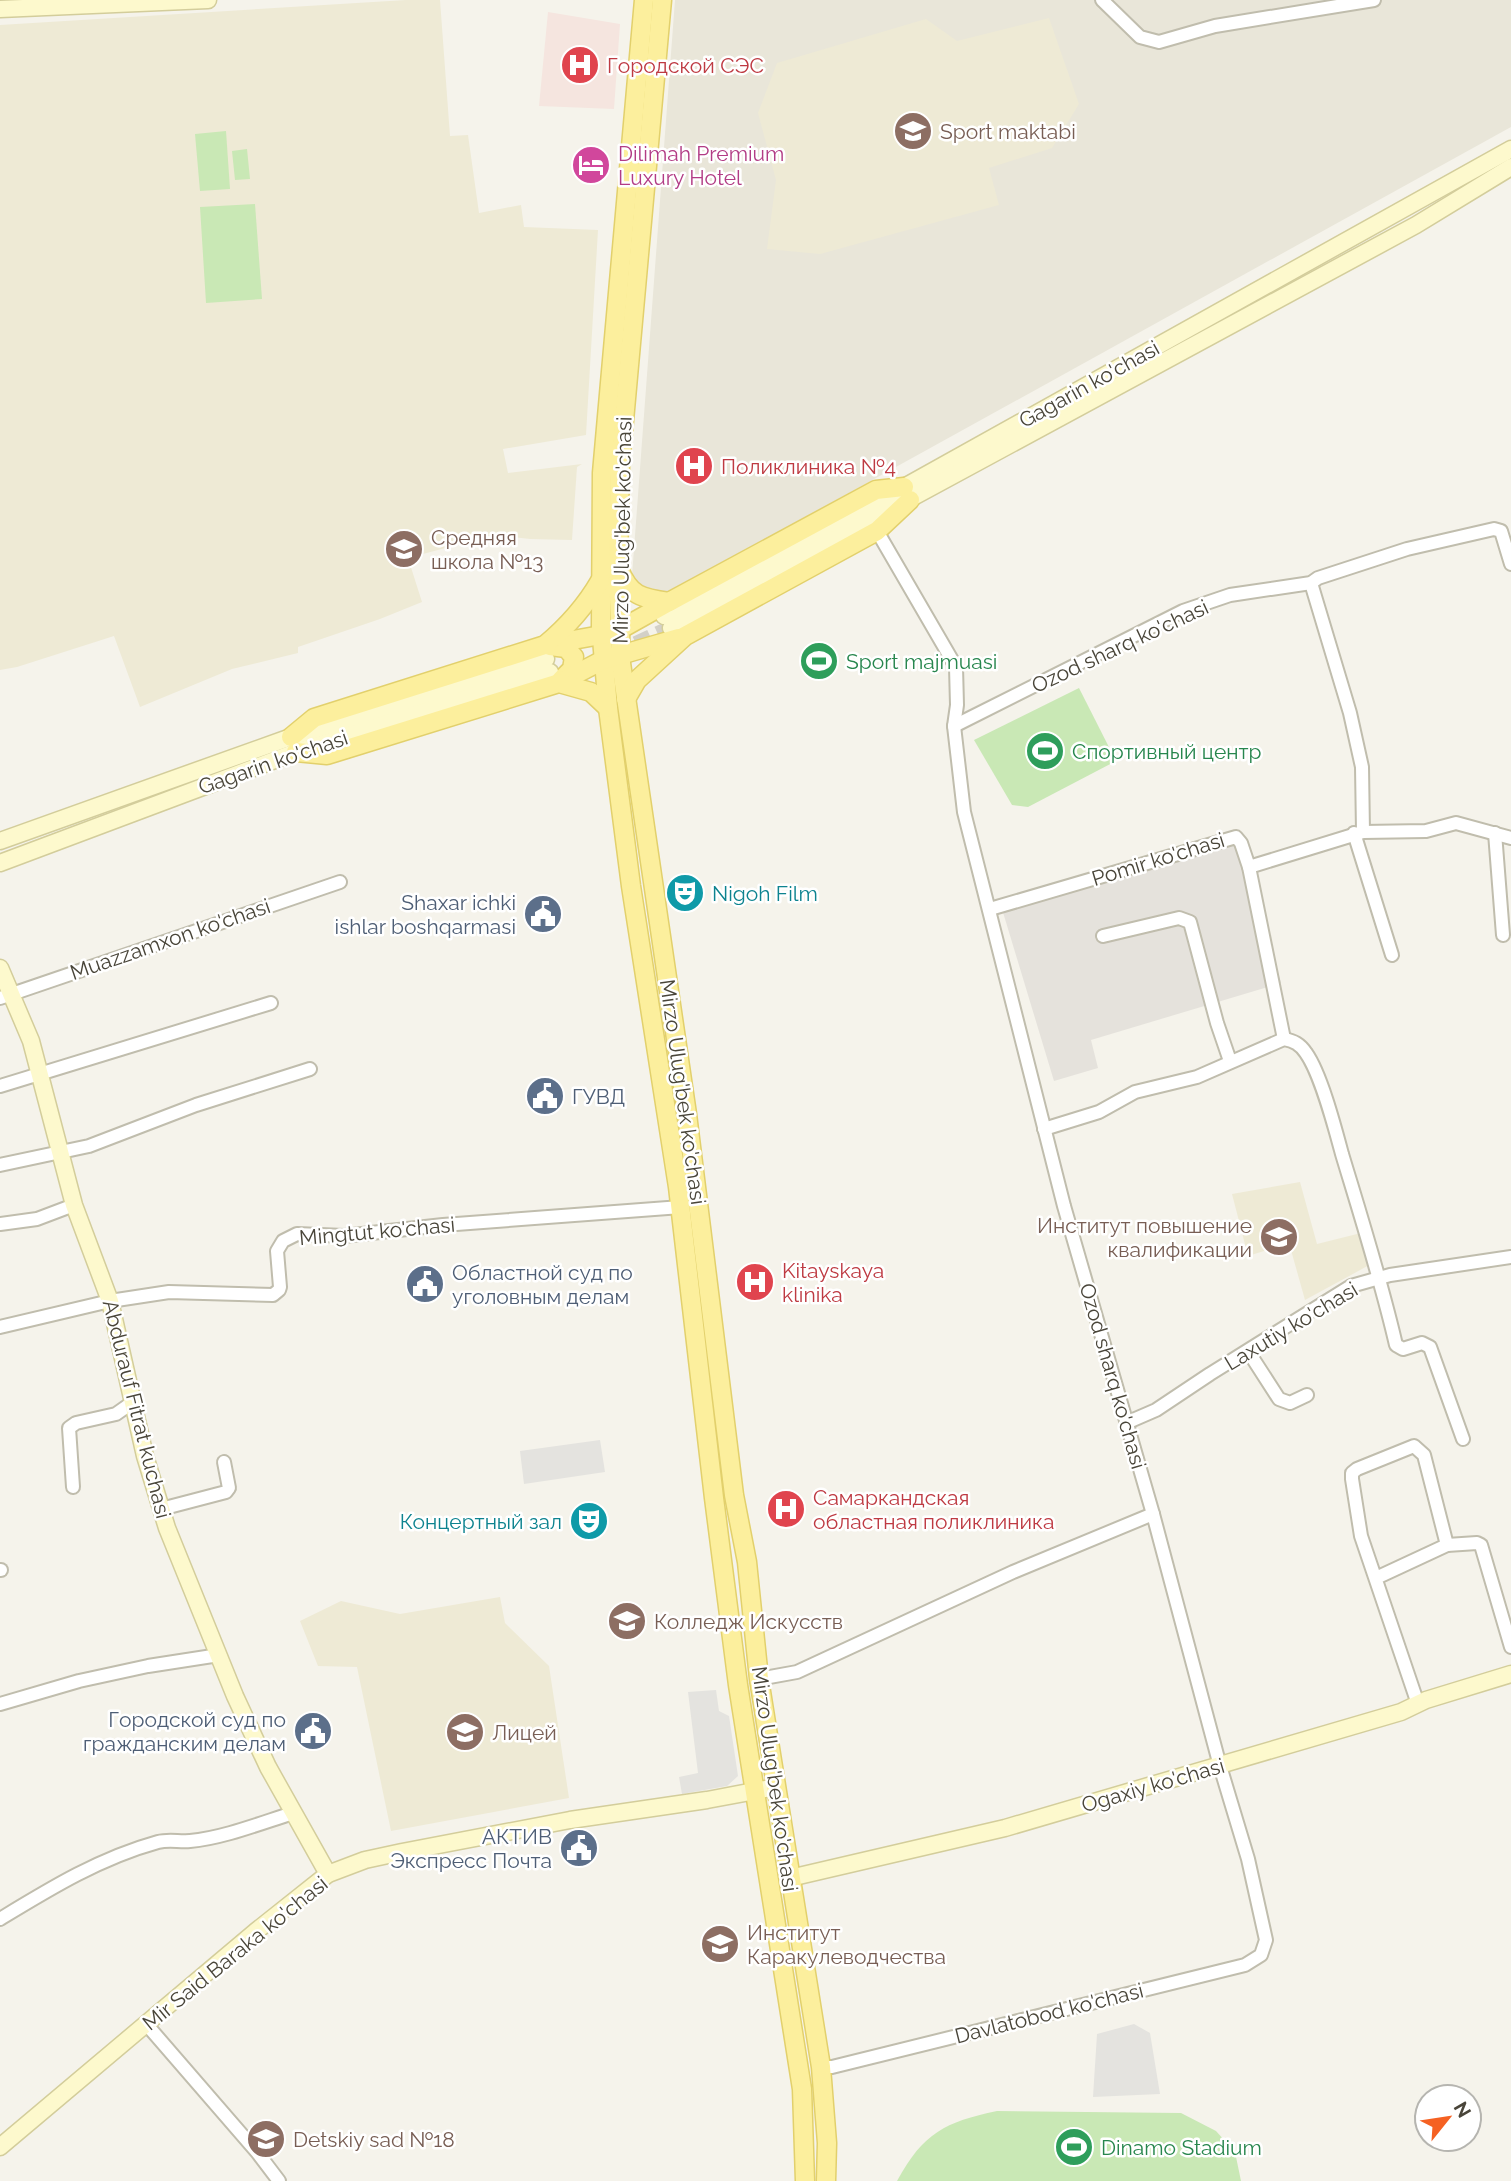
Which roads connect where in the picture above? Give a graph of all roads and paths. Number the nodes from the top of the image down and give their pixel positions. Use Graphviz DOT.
graph roads {
  1 [pos="208,0"];
  2 [pos="643,0"];
  3 [pos="662,0"];
  4 [pos="1101,0"];
  5 [pos="1374,0"];
  6 [pos="77,3"];
  7 [pos="0,9"];
  8 [pos="1511,149"];
  9 [pos="1511,167"];
  10 [pos="907,493"];
  11 [pos="877,531"];
  12 [pos="1511,564"];
  13 [pos="618,566"];
  14 [pos="601,578"];
  15 [pos="1311,583"];
  16 [pos="672,621"];
  17 [pos="610,633"];
  18 [pos="612,658"];
  19 [pos="550,665"];
  20 [pos="626,699"];
  21 [pos="608,708"];
  22 [pos="954,726"];
  23 [pos="293,745"];
  24 [pos="1359,833"];
  25 [pos="1495,833"];
  26 [pos="1511,838"];
  27 [pos="0,841"];
  28 [pos="0,863"];
  29 [pos="1249,867"];
  30 [pos="340,882"];
  31 [pos="990,909"];
  32 [pos="1503,935"];
  33 [pos="1102,936"];
  34 [pos="1392,955"];
  35 [pos="0,968"];
  36 [pos="5,996"];
  37 [pos="271,1003"];
  38 [pos="1284,1039"];
  39 [pos="1230,1061"];
  40 [pos="310,1069"];
  41 [pos="40,1075"];
  42 [pos="0,1086"];
  43 [pos="1044,1129"];
  44 [pos="59,1153"];
  45 [pos="0,1165"];
  46 [pos="74,1205"];
  47 [pos="681,1207"];
  48 [pos="0,1224"];
  49 [pos="1511,1257"];
  50 [pos="1380,1278"];
  51 [pos="110,1301"];
  52 [pos="0,1327"];
  53 [pos="1248,1351"];
  54 [pos="1307,1395"];
  55 [pos="133,1402"];
  56 [pos="1126,1423"];
  57 [pos="1463,1439"];
  58 [pos="224,1462"];
  59 [pos="73,1487"];
  60 [pos="161,1508"];
  61 [pos="1153,1514"];
  62 [pos="1447,1545"];
  63 [pos="1376,1578"];
  64 [pos="1511,1647"];
  65 [pos="219,1656"];
  66 [pos="1511,1674"];
  67 [pos="759,1679"];
  68 [pos="0,1704"];
  69 [pos="1418,1704"];
  70 [pos="1220,1766"];
  71 [pos="776,1787"];
  72 [pos="755,1791"];
  73 [pos="293,1813"];
  74 [pos="328,1874"];
  75 [pos="790,1878"];
  76 [pos="0,1919"];
  77 [pos="1266,1940"];
  78 [pos="147,2025"];
  79 [pos="821,2067"];
  80 [pos="0,2147"];
  81 [pos="279,2181"];
  82 [pos="805,2181"];
  83 [pos="826,2181"];
  1 -- 6 [label="street"];
  2 -- 14 [label="main road, Mirzo Ulug'bek ko'chasi"];
  3 -- 13 [label="main road, Mirzo Ulug'bek ko'chasi"];
  4 -- 5 [label="street"];
  6 -- 7 [label="street"];
  8 -- 10 [label="street, Gagarin ko'chasi"];
  9 -- 10 [label="street, Gagarin ko'chasi"];
  10 -- 11 [label="main road"];
  10 -- 16 [label="street, Gagarin ko'chasi"];
  10 -- 16 [label="main road"];
  11 -- 16 [label="main road"];
  11 -- 22 [label="street, Ozod sharq ko'chasi"];
  12 -- 15 [label="street, Ozod sharq ko'chasi"];
  13 -- 16 [label="main road"];
  13 -- 17 [label="main road, Mirzo Ulug'bek ko'chasi"];
  14 -- 17 [label="main road, Mirzo Ulug'bek ko'chasi"];
  14 -- 19 [label="main road"];
  15 -- 22 [label="street, Ozod sharq ko'chasi"];
  15 -- 24 [label="street"];
  16 -- 17 [label="main road"];
  16 -- 18 [label="main road"];
  16 -- 20 [label="main road"];
  17 -- 18 [label="main road, Mirzo Ulug'bek ko'chasi"];
  17 -- 19 [label="main road"];
  18 -- 19 [label="main road"];
  18 -- 20 [label="main road, Mirzo Ulug'bek ko'chasi"];
  18 -- 21 [label="main road, Mirzo Ulug'bek ko'chasi"];
  19 -- 21 [label="main road"];
  19 -- 23 [label="main road"];
  19 -- 23 [label="main road"];
  20 -- 67 [label="main road, Mirzo Ulug'bek ko'chasi"];
  21 -- 47 [label="main road, Mirzo Ulug'bek ko'chasi"];
  22 -- 31 [label="street, Ozod sharq ko'chasi"];
  23 -- 27 [label="street, Gagarin ko'chasi"];
  23 -- 28 [label="street, Gagarin ko'chasi"];
  24 -- 25 [label="street, Pomir ko'chasi"];
  24 -- 29 [label="street, Pomir ko'chasi"];
  24 -- 34 [label="street"];
  25 -- 26 [label="street, Pomir ko'chasi"];
  25 -- 32 [label="street"];
  29 -- 31 [label="street, Pomir ko'chasi"];
  29 -- 38 [label="street"];
  30 -- 36 [label="street, Muazzamxon ko'chasi"];
  31 -- 43 [label="street, Ozod sharq ko'chasi"];
  33 -- 39 [label="street"];
  35 -- 36 [label="street, Abdurauf Fitrat kuchasi"];
  36 -- 41 [label="street, Abdurauf Fitrat kuchasi"];
  37 -- 41 [label="street"];
  38 -- 39 [label="street"];
  38 -- 50 [label="street"];
  39 -- 43 [label="street"];
  40 -- 44 [label="street"];
  41 -- 42 [label="street"];
  41 -- 44 [label="street, Abdurauf Fitrat kuchasi"];
  43 -- 56 [label="street, Ozod sharq ko'chasi"];
  44 -- 45 [label="street"];
  44 -- 46 [label="street, Abdurauf Fitrat kuchasi"];
  46 -- 48 [label="street"];
  46 -- 51 [label="street, Abdurauf Fitrat kuchasi"];
  47 -- 51 [label="street, Mingtut ko'chasi"];
  47 -- 72 [label="main road, Mirzo Ulug'bek ko'chasi"];
  49 -- 50 [label="street, Laxutiy ko'chasi"];
  50 -- 53 [label="street, Laxutiy ko'chasi"];
  50 -- 57 [label="street"];
  51 -- 52 [label="street, Mingtut ko'chasi"];
  51 -- 55 [label="street, Abdurauf Fitrat kuchasi"];
  53 -- 54 [label="street"];
  53 -- 56 [label="street, Laxutiy ko'chasi"];
  55 -- 59 [label="street"];
  55 -- 60 [label="street, Abdurauf Fitrat kuchasi"];
  56 -- 61 [label="street, Ozod sharq ko'chasi"];
  58 -- 60 [label="street"];
  60 -- 65 [label="street, Abdurauf Fitrat kuchasi"];
  61 -- 67 [label="street"];
  61 -- 70 [label="street, Ozod sharq ko'chasi"];
  62 -- 63 [label="street"];
  62 -- 63 [label="street"];
  62 -- 64 [label="street"];
  63 -- 69 [label="street"];
  65 -- 68 [label="street"];
  65 -- 73 [label="street, Abdurauf Fitrat kuchasi"];
  66 -- 69 [label="street, Ogaxiy ko'chasi"];
  67 -- 71 [label="main road, Mirzo Ulug'bek ko'chasi"];
  69 -- 70 [label="street, Ogaxiy ko'chasi"];
  70 -- 75 [label="street, Ogaxiy ko'chasi"];
  70 -- 77 [label="street, Ozod sharq ko'chasi"];
  71 -- 72 [label="street, Mir Said Baraka ko'chasi"];
  71 -- 75 [label="main road, Mirzo Ulug'bek ko'chasi"];
  72 -- 74 [label="street, Mir Said Baraka ko'chasi"];
  72 -- 82 [label="main road, Mirzo Ulug'bek ko'chasi"];
  73 -- 74 [label="street, Abdurauf Fitrat kuchasi"];
  73 -- 76 [label="street"];
  74 -- 78 [label="street, Mir Said Baraka ko'chasi"];
  75 -- 79 [label="main road, Mirzo Ulug'bek ko'chasi"];
  77 -- 79 [label="street, Davlatobod ko'chasi"];
  78 -- 80 [label="street, Mir Said Baraka ko'chasi"];
  78 -- 81 [label="street"];
  79 -- 83 [label="main road, Mirzo Ulug'bek ko'chasi"];
}
